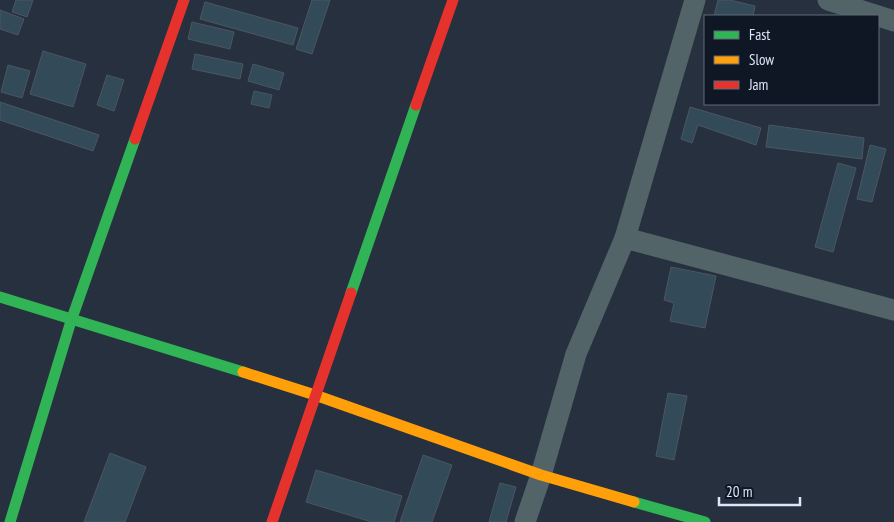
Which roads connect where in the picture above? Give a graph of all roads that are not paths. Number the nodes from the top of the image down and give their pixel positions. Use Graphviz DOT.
graph roads {
  1 [pos="184,0"];
  2 [pos="453,0"];
  3 [pos="696,0"];
  4 [pos="828,0"];
  5 [pos="875,15"];
  6 [pos="879,16"];
  7 [pos="894,21"];
  8 [pos="625,238"];
  9 [pos="0,297"];
  10 [pos="894,310"];
  11 [pos="71,320"];
  12 [pos="315,395"];
  13 [pos="541,475"];
  14 [pos="10,522"];
  15 [pos="272,522"];
  16 [pos="525,522"];
  17 [pos="705,522"];
  1 -- 11 [label="street"];
  2 -- 12 [label="street"];
  3 -- 8 [label="street"];
  4 -- 5 [label="street"];
  6 -- 7 [label="street"];
  8 -- 10 [label="street"];
  8 -- 13 [label="street"];
  9 -- 11 [label="street"];
  11 -- 12 [label="street"];
  11 -- 14 [label="street"];
  12 -- 13 [label="street"];
  12 -- 15 [label="street"];
  13 -- 16 [label="street"];
  13 -- 17 [label="street"];
}
